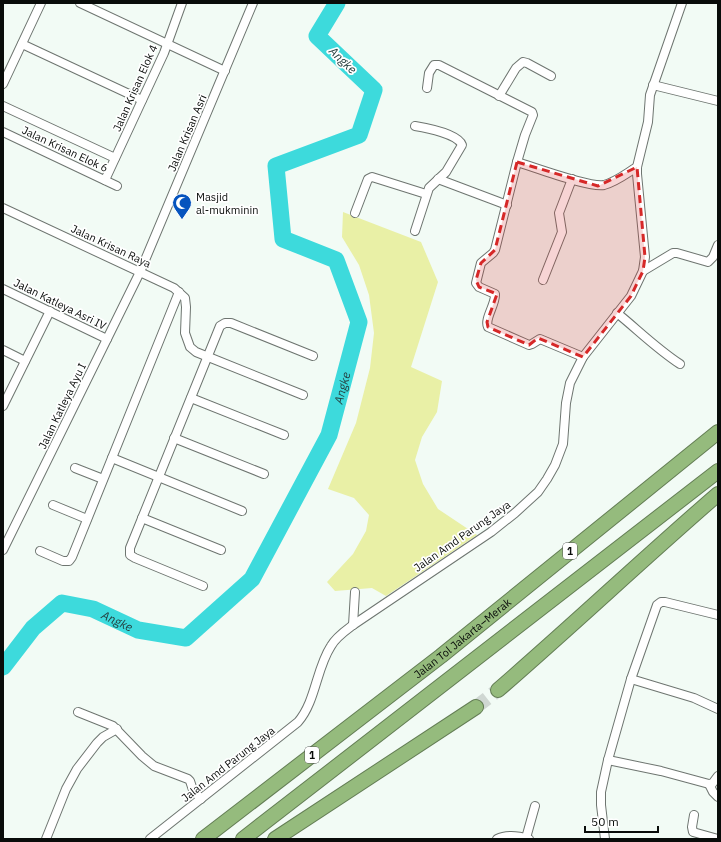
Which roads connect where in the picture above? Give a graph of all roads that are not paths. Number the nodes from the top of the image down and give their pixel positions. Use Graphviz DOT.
graph roads {
  1 [pos="42,3"];
  2 [pos="80,3"];
  3 [pos="182,3"];
  4 [pos="253,3"];
  5 [pos="682,3"];
  6 [pos="22,44"];
  7 [pos="167,44"];
  8 [pos="225,71"];
  9 [pos="551,76"];
  10 [pos="3,84"];
  11 [pos="653,85"];
  12 [pos="427,88"];
  13 [pos="499,96"];
  14 [pos="142,100"];
  15 [pos="718,101"];
  16 [pos="3,106"];
  17 [pos="415,126"];
  18 [pos="3,132"];
  19 [pos="115,158"];
  20 [pos="517,162"];
  21 [pos="637,167"];
  22 [pos="572,179"];
  23 [pos="105,180"];
  24 [pos="438,180"];
  25 [pos="117,186"];
  26 [pos="426,194"];
  27 [pos="507,205"];
  28 [pos="3,208"];
  29 [pos="355,213"];
  30 [pos="415,231"];
  31 [pos="718,245"];
  32 [pos="643,271"];
  33 [pos="140,272"];
  34 [pos="543,280"];
  35 [pos="3,288"];
  36 [pos="180,292"];
  37 [pos="50,311"];
  38 [pos="617,313"];
  39 [pos="107,339"];
  40 [pos="3,350"];
  41 [pos="314,356"];
  42 [pos="208,357"];
  43 [pos="583,357"];
  44 [pos="25,361"];
  45 [pos="680,364"];
  46 [pos="303,396"];
  47 [pos="191,398"];
  48 [pos="3,406"];
  49 [pos="718,432"];
  50 [pos="284,435"];
  51 [pos="174,438"];
  52 [pos="112,458"];
  53 [pos="75,468"];
  54 [pos="718,471"];
  55 [pos="264,474"];
  56 [pos="159,477"];
  57 [pos="103,479"];
  58 [pos="718,494"];
  59 [pos="52,506"];
  60 [pos="242,511"];
  61 [pos="142,518"];
  62 [pos="87,519"];
  63 [pos="3,550"];
  64 [pos="221,550"];
  65 [pos="40,551"];
  66 [pos="203,586"];
  67 [pos="355,592"];
  68 [pos="718,615"];
  69 [pos="353,625"];
  70 [pos="631,679"];
  71 [pos="498,690"];
  72 [pos="476,707"];
  73 [pos="718,709"];
  74 [pos="78,712"];
  75 [pos="117,730"];
  76 [pos="608,760"];
  77 [pos="718,776"];
  78 [pos="709,784"];
  79 [pos="718,797"];
  80 [pos="202,799"];
  81 [pos="535,806"];
  82 [pos="694,815"];
  83 [pos="46,839"];
  84 [pos="150,839"];
  85 [pos="203,839"];
  86 [pos="243,839"];
  87 [pos="276,839"];
  88 [pos="497,839"];
  89 [pos="528,839"];
  90 [pos="605,839"];
  91 [pos="718,839"];
  1 -- 6 [label="street"];
  2 -- 7 [label="street"];
  3 -- 7 [label="street, Jalan Krisan Elok 4"];
  4 -- 8 [label="street, Jalan Krisan Asri"];
  5 -- 11 [label="street, Jalan Amd Parung Jaya"];
  6 -- 10 [label="street"];
  6 -- 14 [label="street"];
  7 -- 8 [label="street"];
  7 -- 14 [label="street, Jalan Krisan Elok 4"];
  8 -- 33 [label="street, Jalan Krisan Asri"];
  9 -- 13 [label="street"];
  11 -- 15 [label="street"];
  11 -- 21 [label="street, Jalan Amd Parung Jaya"];
  12 -- 13 [label="street"];
  13 -- 20 [label="street"];
  14 -- 19 [label="street, Jalan Krisan Elok 4"];
  16 -- 19 [label="street"];
  17 -- 24 [label="street"];
  18 -- 23 [label="street, Jalan Krisan Elok 6"];
  19 -- 23 [label="street, Jalan Krisan Elok 4"];
  20 -- 22 [label="street"];
  20 -- 27 [label="street"];
  21 -- 22 [label="street"];
  21 -- 32 [label="street, Jalan Amd Parung Jaya"];
  22 -- 34 [label="street"];
  23 -- 25 [label="street, Jalan Krisan Elok 6"];
  24 -- 26 [label="street"];
  24 -- 27 [label="street"];
  26 -- 29 [label="street"];
  26 -- 30 [label="street"];
  27 -- 43 [label="street"];
  28 -- 33 [label="street, Jalan Krisan Raya"];
  31 -- 32 [label="street"];
  32 -- 38 [label="street, Jalan Amd Parung Jaya"];
  33 -- 36 [label="street, Jalan Krisan Raya"];
  33 -- 39 [label="street, Jalan Katleya Ayu I"];
  35 -- 37 [label="street, Jalan Katleya Asri IV"];
  36 -- 42 [label="street"];
  36 -- 52 [label="street"];
  37 -- 39 [label="street, Jalan Katleya Asri IV"];
  37 -- 44 [label="street"];
  38 -- 43 [label="street, Jalan Amd Parung Jaya"];
  38 -- 45 [label="street"];
  39 -- 63 [label="street, Jalan Katleya Ayu I"];
  40 -- 44 [label="street"];
  41 -- 42 [label="street"];
  42 -- 46 [label="street"];
  42 -- 47 [label="street"];
  43 -- 69 [label="street, Jalan Amd Parung Jaya"];
  44 -- 48 [label="street"];
  47 -- 50 [label="street"];
  47 -- 51 [label="street"];
  49 -- 85 [label="highway, Jalan Tol Jakarta–Merak / 1"];
  51 -- 55 [label="street"];
  51 -- 56 [label="street"];
  52 -- 56 [label="street"];
  52 -- 57 [label="street"];
  53 -- 57 [label="street"];
  54 -- 86 [label="highway, 1"];
  56 -- 60 [label="street"];
  56 -- 61 [label="street"];
  57 -- 62 [label="street"];
  58 -- 71 [label="highway"];
  59 -- 62 [label="street"];
  61 -- 64 [label="street"];
  61 -- 66 [label="street"];
  62 -- 65 [label="street"];
  67 -- 69 [label="street"];
  68 -- 70 [label="street"];
  69 -- 80 [label="street, Jalan Amd Parung Jaya"];
  70 -- 73 [label="street"];
  70 -- 76 [label="street"];
  72 -- 87 [label="highway"];
  74 -- 75 [label="street"];
  75 -- 80 [label="street"];
  75 -- 83 [label="street"];
  76 -- 78 [label="street"];
  76 -- 90 [label="street"];
  77 -- 78 [label="street"];
  78 -- 79 [label="street"];
  80 -- 84 [label="street, Jalan Amd Parung Jaya"];
  81 -- 89 [label="street"];
  82 -- 91 [label="street"];
  88 -- 89 [label="street"];
}
